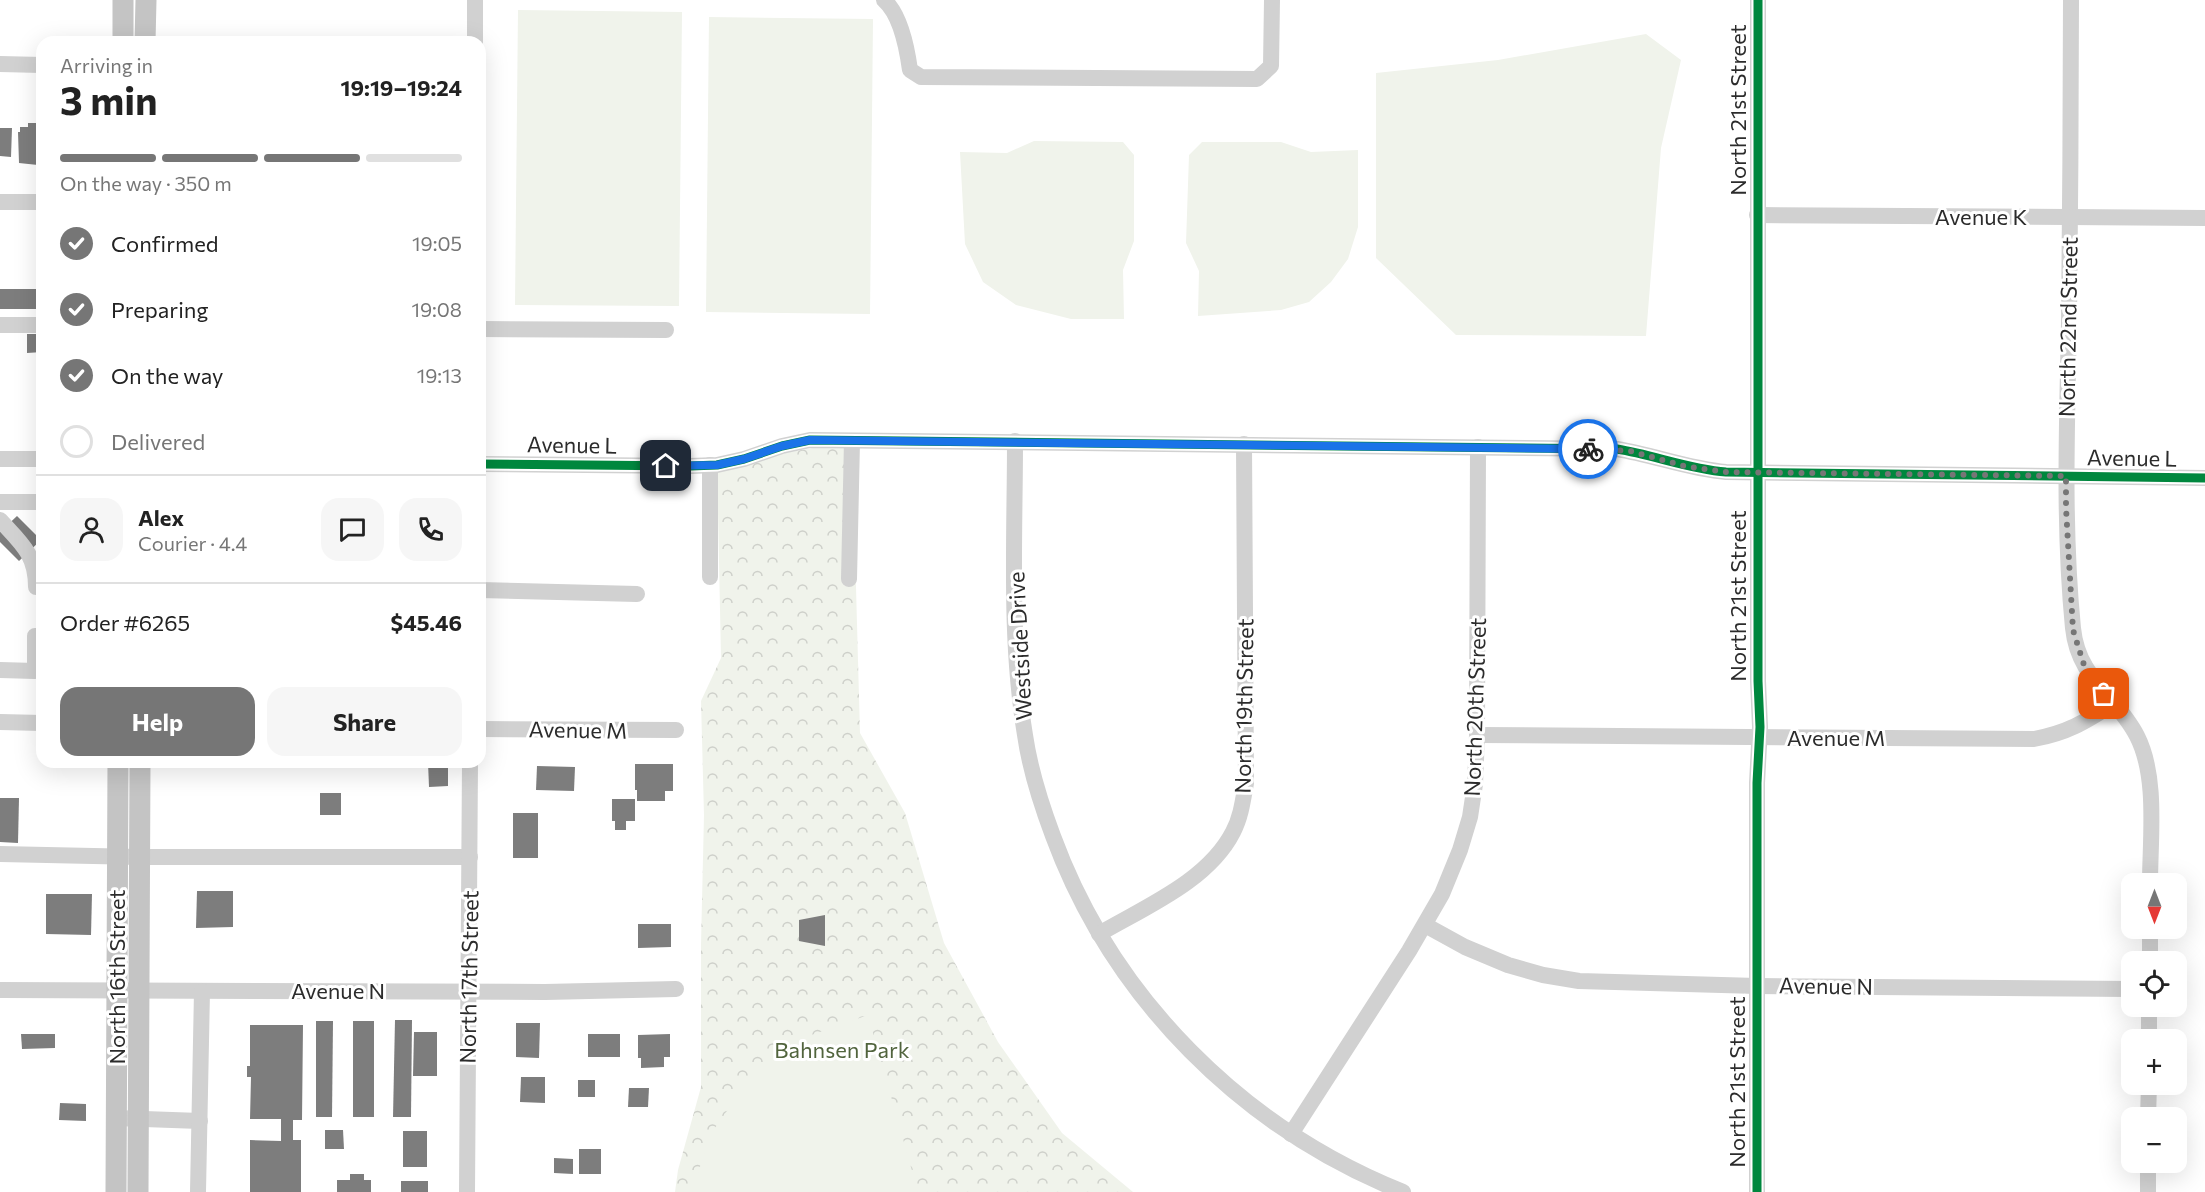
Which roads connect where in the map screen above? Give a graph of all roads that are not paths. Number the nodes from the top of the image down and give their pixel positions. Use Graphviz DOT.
graph roads {
  1 [pos="123,0"];
  2 [pos="146,0"];
  3 [pos="475,0"];
  4 [pos="884,0"];
  5 [pos="1272,0"];
  6 [pos="1758,0"];
  7 [pos="2071,0"];
  8 [pos="123,36"];
  9 [pos="145,36"];
  10 [pos="475,36"];
  11 [pos="0,64"];
  12 [pos="36,65"];
  13 [pos="0,202"];
  14 [pos="36,202"];
  15 [pos="1757,215"];
  16 [pos="2070,217"];
  17 [pos="2205,218"];
  18 [pos="0,325"];
  19 [pos="36,325"];
  20 [pos="486,328"];
  21 [pos="666,330"];
  22 [pos="852,441"];
  23 [pos="1015,441"];
  24 [pos="1244,444"];
  25 [pos="1478,447"];
  26 [pos="0,459"];
  27 [pos="36,459"];
  28 [pos="486,464"];
  29 [pos="710,465"];
  30 [pos="1757,472"];
  31 [pos="2066,476"];
  32 [pos="2205,478"];
  33 [pos="0,502"];
  34 [pos="36,502"];
  35 [pos="0,520"];
  36 [pos="710,578"];
  37 [pos="849,579"];
  38 [pos="36,586"];
  39 [pos="486,590"];
  40 [pos="637,594"];
  41 [pos="36,636"];
  42 [pos="0,670"];
  43 [pos="2113,704"];
  44 [pos="0,722"];
  45 [pos="36,723"];
  46 [pos="486,729"];
  47 [pos="676,730"];
  48 [pos="1478,735"];
  49 [pos="1759,738"];
  50 [pos="118,768"];
  51 [pos="140,768"];
  52 [pos="470,768"];
  53 [pos="0,854"];
  54 [pos="118,855"];
  55 [pos="140,857"];
  56 [pos="470,857"];
  57 [pos="2150,873"];
  58 [pos="1425,925"];
  59 [pos="1099,934"];
  60 [pos="1757,986"];
  61 [pos="676,989"];
  62 [pos="2121,989"];
  63 [pos="0,990"];
  64 [pos="117,991"];
  65 [pos="139,991"];
  66 [pos="202,991"];
  67 [pos="468,991"];
  68 [pos="116,1118"];
  69 [pos="138,1118"];
  70 [pos="200,1121"];
  71 [pos="1291,1134"];
  72 [pos="2148,1173"];
  73 [pos="116,1192"];
  74 [pos="138,1192"];
  75 [pos="198,1192"];
  76 [pos="467,1192"];
  77 [pos="1404,1192"];
  78 [pos="1757,1192"];
  79 [pos="2148,1192"];
  1 -- 8 [label="main road"];
  2 -- 9 [label="main road"];
  3 -- 10 [label="street"];
  4 -- 5 [label="street"];
  6 -- 15 [label="street, North 21st Street"];
  7 -- 16 [label="street, North 22nd Street"];
  11 -- 12 [label="street"];
  13 -- 14 [label="street"];
  15 -- 16 [label="street, Avenue K"];
  15 -- 30 [label="street, North 21st Street"];
  16 -- 17 [label="street, Avenue K"];
  16 -- 31 [label="street, North 22nd Street"];
  18 -- 19 [label="street"];
  20 -- 21 [label="street"];
  22 -- 23 [label="street, Avenue L"];
  22 -- 29 [label="street, Avenue L"];
  22 -- 37 [label="street"];
  23 -- 24 [label="street, Avenue L"];
  23 -- 59 [label="street, Westside Drive"];
  24 -- 25 [label="street, Avenue L"];
  24 -- 59 [label="street, North 19th Street"];
  25 -- 30 [label="street, Avenue L"];
  25 -- 48 [label="street, North 20th Street"];
  26 -- 27 [label="street"];
  28 -- 29 [label="street, Avenue L"];
  29 -- 36 [label="street"];
  30 -- 31 [label="street, Avenue L"];
  30 -- 49 [label="street, North 21st Street"];
  31 -- 32 [label="street, Avenue L"];
  31 -- 43 [label="street, North 22nd Street"];
  33 -- 34 [label="street"];
  35 -- 38 [label="street"];
  39 -- 40 [label="street"];
  41 -- 42 [label="street"];
  43 -- 49 [label="street, Avenue M"];
  43 -- 57 [label="street, North 22nd Street"];
  44 -- 45 [label="street"];
  46 -- 47 [label="street, Avenue M"];
  48 -- 49 [label="street, Avenue M"];
  48 -- 58 [label="street, North 20th Street"];
  49 -- 60 [label="street, North 21st Street"];
  50 -- 54 [label="main road, North 16th Street"];
  51 -- 55 [label="main road, North 16th Street"];
  52 -- 56 [label="street, North 17th Street"];
  53 -- 54 [label="street"];
  54 -- 55 [label="street"];
  54 -- 64 [label="main road, North 16th Street"];
  55 -- 56 [label="street"];
  55 -- 65 [label="main road, North 16th Street"];
  56 -- 67 [label="street, North 17th Street"];
  58 -- 60 [label="street, Avenue N"];
  58 -- 71 [label="street, North 20th Street"];
  59 -- 71 [label="street, Westside Drive"];
  60 -- 62 [label="street, Avenue N"];
  60 -- 78 [label="street, North 21st Street"];
  61 -- 67 [label="street, Avenue N"];
  63 -- 64 [label="street, Avenue N"];
  64 -- 65 [label="street, Avenue N"];
  64 -- 68 [label="main road, North 16th Street"];
  65 -- 66 [label="street, Avenue N"];
  65 -- 69 [label="main road, North 16th Street"];
  66 -- 67 [label="street, Avenue N"];
  66 -- 70 [label="street"];
  67 -- 76 [label="street, North 17th Street"];
  68 -- 69 [label="street"];
  68 -- 73 [label="main road, North 16th Street"];
  69 -- 70 [label="street"];
  69 -- 74 [label="main road, North 16th Street"];
  70 -- 75 [label="street"];
  71 -- 77 [label="street, Westside Drive"];
  72 -- 79 [label="street"];
}
